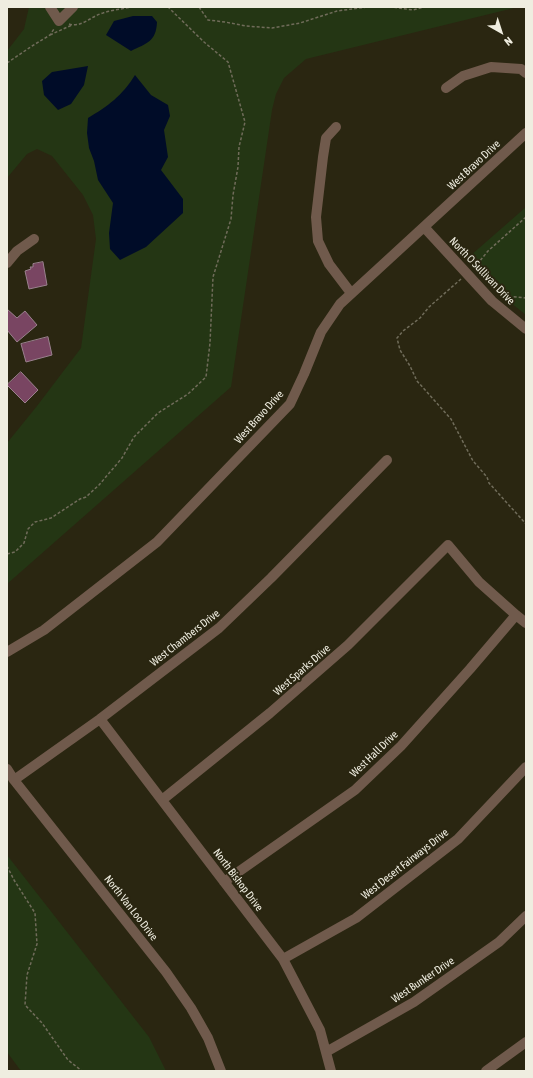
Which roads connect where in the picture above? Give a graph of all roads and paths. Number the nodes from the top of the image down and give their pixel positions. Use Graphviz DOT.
graph roads {
  1 [pos="50,7"];
  2 [pos="73,7"];
  3 [pos="131,7"];
  4 [pos="168,7"];
  5 [pos="199,7"];
  6 [pos="426,7"];
  7 [pos="59,21"];
  8 [pos="7,63"];
  9 [pos="526,73"];
  10 [pos="446,88"];
  11 [pos="336,127"];
  12 [pos="526,133"];
  13 [pos="526,217"];
  14 [pos="424,227"];
  15 [pos="34,239"];
  16 [pos="7,263"];
  17 [pos="479,263"];
  18 [pos="472,269"];
  19 [pos="462,279"];
  20 [pos="352,293"];
  21 [pos="526,298"];
  22 [pos="526,329"];
  23 [pos="386,460"];
  24 [pos="526,524"];
  25 [pos="7,554"];
  26 [pos="516,615"];
  27 [pos="526,623"];
  28 [pos="7,652"];
  29 [pos="100,719"];
  30 [pos="526,767"];
  31 [pos="7,769"];
  32 [pos="14,780"];
  33 [pos="162,800"];
  34 [pos="7,866"];
  35 [pos="224,882"];
  36 [pos="526,916"];
  37 [pos="283,959"];
  38 [pos="526,1042"];
  39 [pos="326,1052"];
  40 [pos="82,1071"];
  41 [pos="221,1071"];
  42 [pos="331,1071"];
  43 [pos="486,1071"];
  1 -- 7 [label="street"];
  2 -- 7 [label="street"];
  3 -- 7 [label="path"];
  4 -- 25 [label="path"];
  5 -- 6 [label="path"];
  7 -- 8 [label="path"];
  9 -- 10 [label="street"];
  11 -- 20 [label="street"];
  12 -- 14 [label="street, West Bravo Drive"];
  13 -- 17 [label="path"];
  14 -- 20 [label="street, West Bravo Drive"];
  14 -- 22 [label="street, North O Sullivan Drive"];
  15 -- 16 [label="street"];
  17 -- 18 [label="path"];
  17 -- 21 [label="path"];
  19 -- 24 [label="path"];
  20 -- 28 [label="street, West Bravo Drive"];
  23 -- 29 [label="street, West Chambers Drive"];
  26 -- 27 [label="street"];
  26 -- 33 [label="street, West Sparks Drive"];
  26 -- 35 [label="street, West Hall Drive"];
  29 -- 32 [label="street, West Chambers Drive"];
  29 -- 33 [label="street, North Bishop Drive"];
  30 -- 37 [label="street, West Desert Fairways Drive"];
  31 -- 32 [label="street, North Van Loo Drive"];
  32 -- 41 [label="street, North Van Loo Drive"];
  33 -- 35 [label="street, North Bishop Drive"];
  34 -- 40 [label="path"];
  35 -- 37 [label="street, North Bishop Drive"];
  36 -- 39 [label="street, West Bunker Drive"];
  37 -- 39 [label="street, North Bishop Drive"];
  38 -- 43 [label="street"];
  39 -- 42 [label="street, North Bishop Drive"];
}
